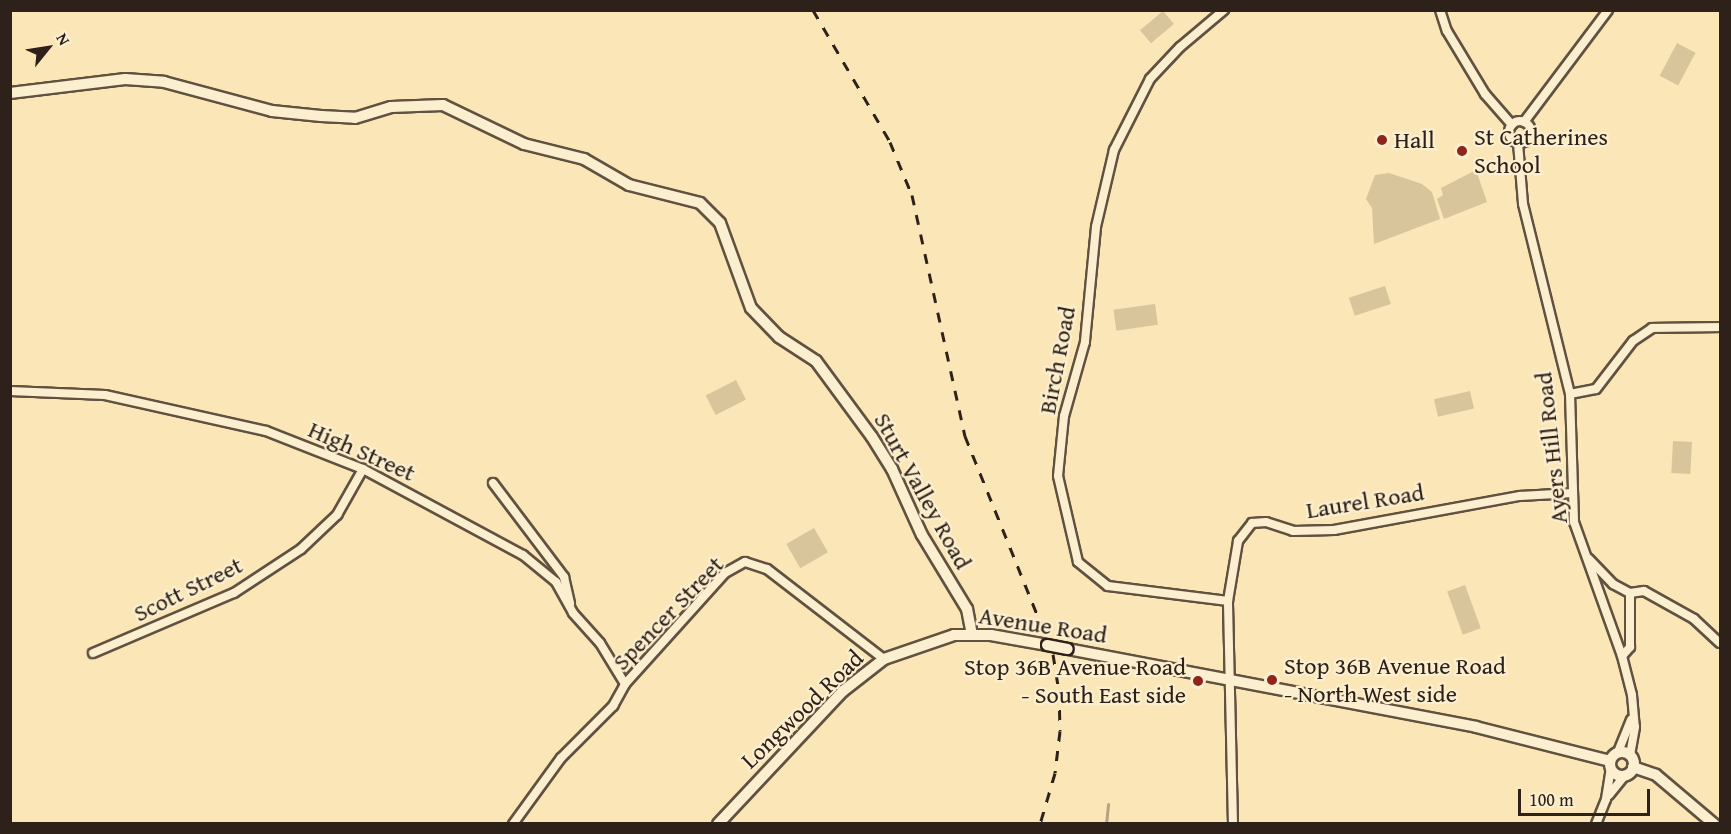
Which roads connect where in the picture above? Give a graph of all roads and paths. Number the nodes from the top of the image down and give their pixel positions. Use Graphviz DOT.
graph roads {
  1 [pos="1224,10"];
  2 [pos="1440,10"];
  3 [pos="1608,10"];
  4 [pos="10,93"];
  5 [pos="1524,122"];
  6 [pos="1512,125"];
  7 [pos="1518,143"];
  8 [pos="1720,327"];
  9 [pos="10,392"];
  10 [pos="1570,394"];
  11 [pos="363,469"];
  12 [pos="493,483"];
  13 [pos="1573,493"];
  14 [pos="1586,555"];
  15 [pos="1630,593"];
  16 [pos="1228,601"];
  17 [pos="573,613"];
  18 [pos="972,634"];
  19 [pos="929,643"];
  20 [pos="1720,643"];
  21 [pos="93,653"];
  22 [pos="1622,656"];
  23 [pos="884,659"];
  24 [pos="1229,680"];
  25 [pos="626,684"];
  26 [pos="1634,710"];
  27 [pos="1618,752"];
  28 [pos="1630,755"];
  29 [pos="1610,765"];
  30 [pos="1633,767"];
  31 [pos="1625,775"];
  32 [pos="1606,799"];
  33 [pos="725,821"];
  34 [pos="513,824"];
  35 [pos="1233,824"];
  36 [pos="1596,824"];
  37 [pos="1714,824"];
  1 -- 16 [label="street, Birch Road"];
  2 -- 6 [label="street"];
  3 -- 5 [label="street"];
  4 -- 18 [label="street, Sturt Valley Road"];
  5 -- 6 [label="street"];
  5 -- 7 [label="street"];
  6 -- 7 [label="street"];
  7 -- 10 [label="street, Ayers Hill Road"];
  8 -- 10 [label="street"];
  9 -- 11 [label="street, High Street"];
  10 -- 13 [label="street, Ayers Hill Road"];
  11 -- 17 [label="street, High Street"];
  11 -- 21 [label="street, Scott Street"];
  12 -- 17 [label="street"];
  13 -- 14 [label="street, Ayers Hill Road"];
  13 -- 16 [label="street, Laurel Road"];
  14 -- 15 [label="street"];
  14 -- 22 [label="street, Ayers Hill Road"];
  15 -- 20 [label="street"];
  15 -- 22 [label="street"];
  16 -- 24 [label="street, Laurel Road"];
  17 -- 25 [label="street, High Street"];
  18 -- 19 [label="street, Avenue Road"];
  18 -- 24 [label="street, Avenue Road, bridge"];
  19 -- 23 [label="street, Longwood Road"];
  22 -- 26 [label="street, Ayers Hill Road"];
  23 -- 25 [label="street, Spencer Street"];
  23 -- 33 [label="street, Longwood Road"];
  24 -- 29 [label="street, Avenue Road"];
  24 -- 35 [label="street, Laurel Road"];
  25 -- 34 [label="street, Spencer Street"];
  26 -- 27 [label="street, Ayers Hill Road"];
  26 -- 28 [label="street, Ayers Hill Road"];
  27 -- 28 [label="street"];
  27 -- 29 [label="street"];
  28 -- 30 [label="street"];
  29 -- 31 [label="street, Avenue Road"];
  29 -- 32 [label="street"];
  30 -- 31 [label="street"];
  30 -- 37 [label="street"];
  31 -- 32 [label="street"];
  32 -- 36 [label="street"];
}
